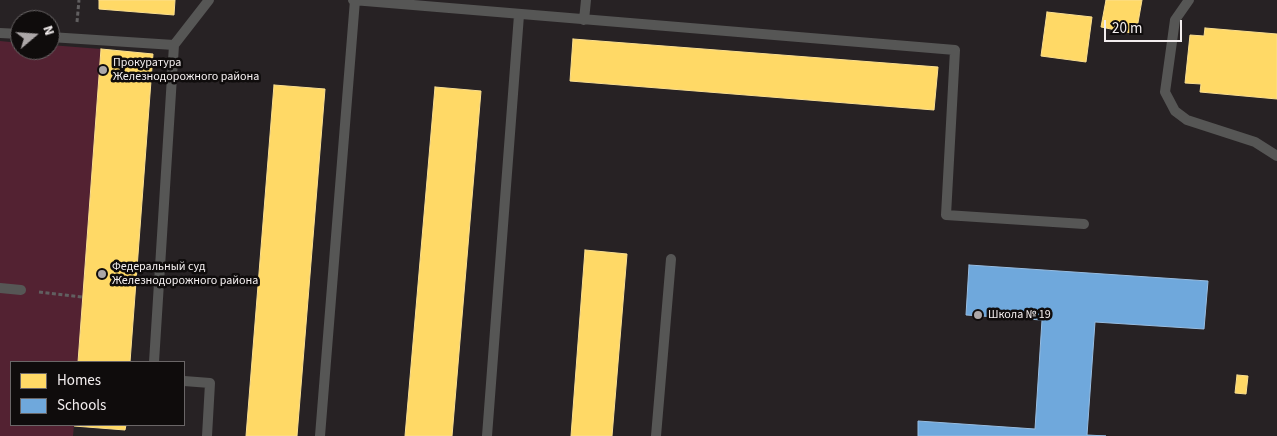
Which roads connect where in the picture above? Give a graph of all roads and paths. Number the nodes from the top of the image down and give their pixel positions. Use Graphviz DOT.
graph roads {
  1 [pos="209,0"];
  2 [pos="354,0"];
  3 [pos="586,0"];
  4 [pos="1189,0"];
  5 [pos="519,15"];
  6 [pos="584,20"];
  7 [pos="60,38"];
  8 [pos="174,45"];
  9 [pos="1277,156"];
  10 [pos="1084,224"];
  11 [pos="671,259"];
  12 [pos="0,288"];
  13 [pos="21,290"];
  14 [pos="82,297"];
  15 [pos="154,361"];
  16 [pos="185,381"];
  17 [pos="207,436"];
  18 [pos="320,436"];
  19 [pos="487,436"];
  20 [pos="656,436"];
  1 -- 8 [label="lane"];
  2 -- 5 [label="lane"];
  2 -- 18 [label="lane"];
  3 -- 6 [label="lane"];
  4 -- 9 [label="lane"];
  5 -- 6 [label="lane"];
  5 -- 19 [label="lane"];
  6 -- 10 [label="lane"];
  7 -- 8 [label="lane"];
  8 -- 15 [label="lane"];
  11 -- 20 [label="lane"];
  12 -- 13 [label="lane"];
  13 -- 14 [label="path"];
  16 -- 17 [label="lane"];
}
